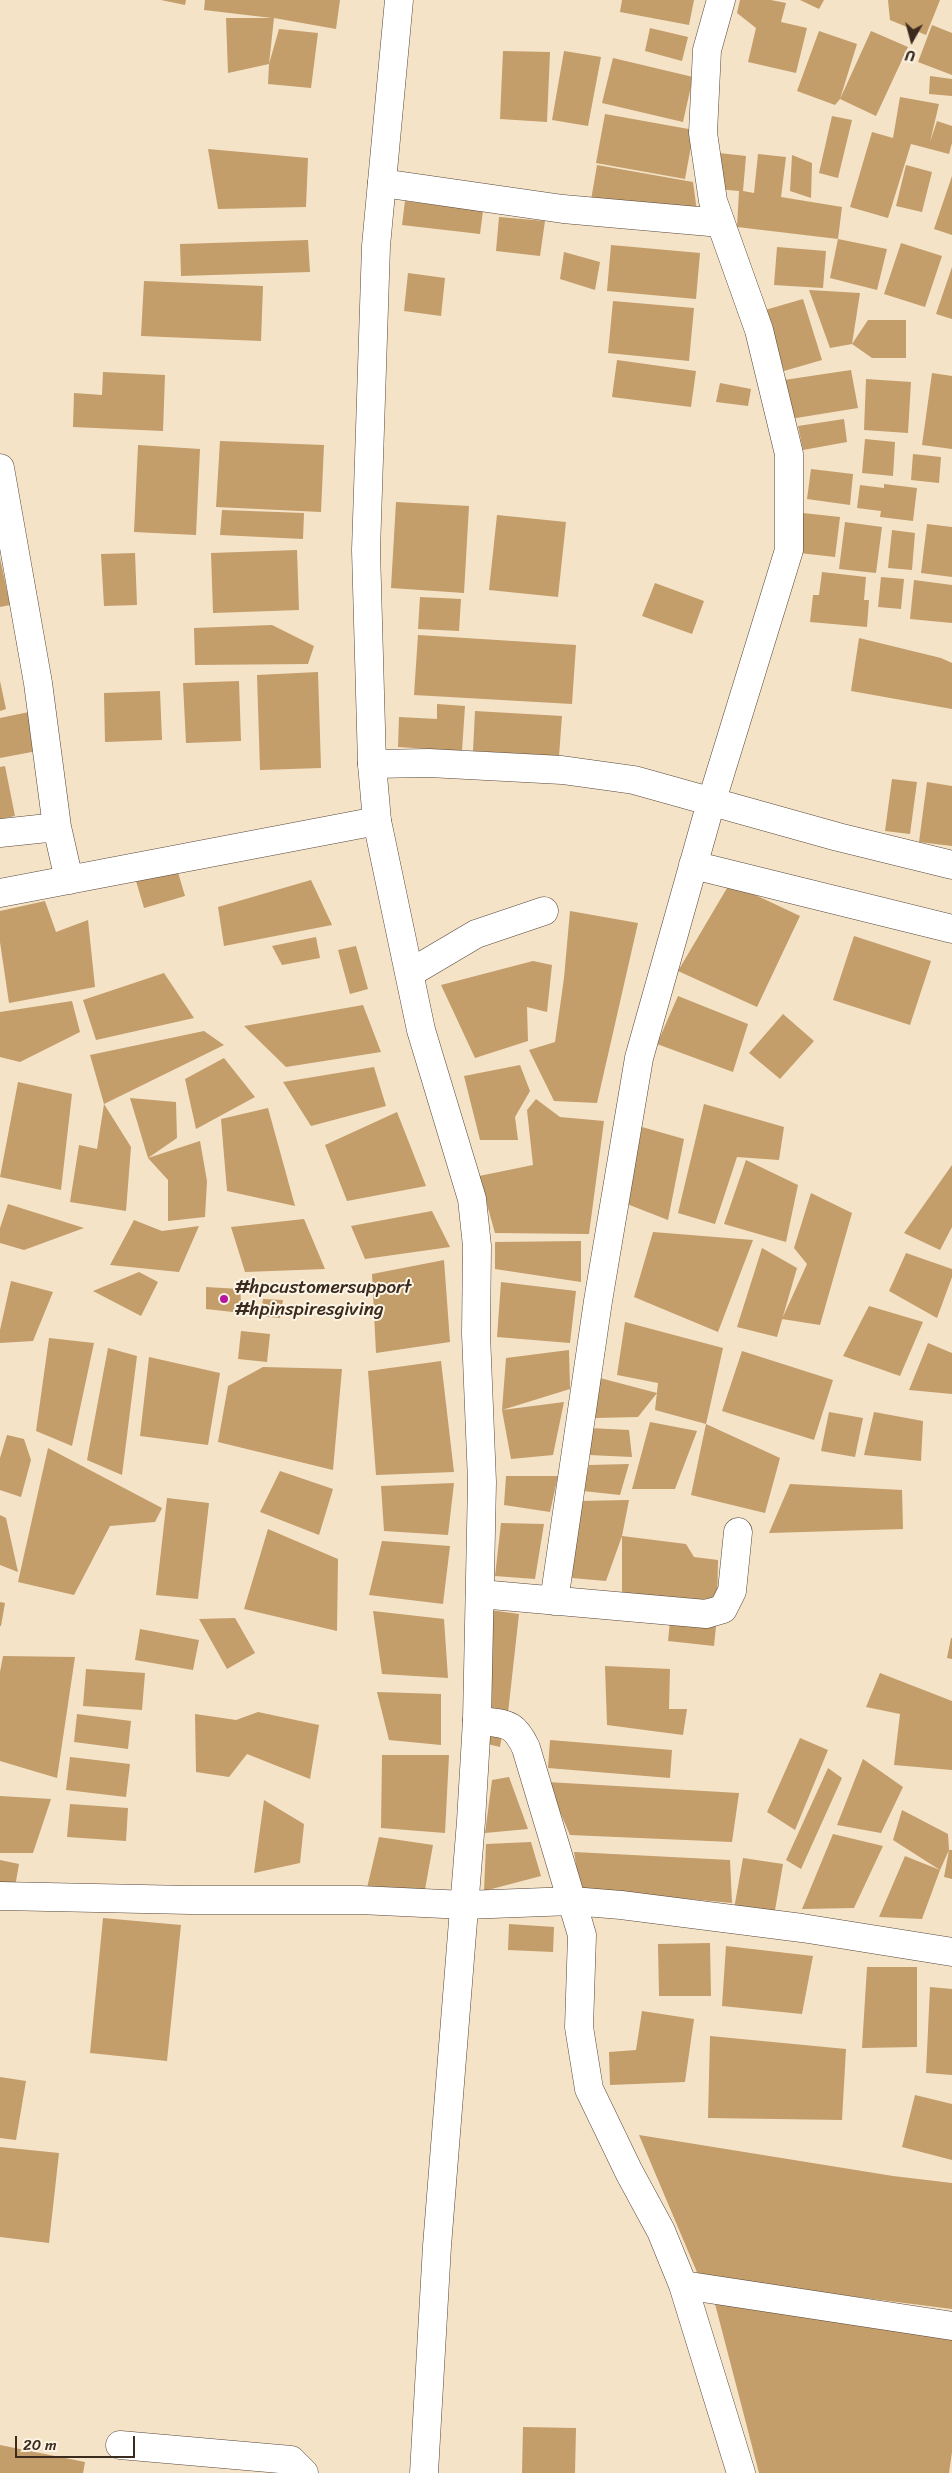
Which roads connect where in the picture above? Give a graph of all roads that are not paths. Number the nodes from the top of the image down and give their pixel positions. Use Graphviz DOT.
graph roads {
  1 [pos="399,0"];
  2 [pos="721,0"];
  3 [pos="382,183"];
  4 [pos="721,223"];
  5 [pos="0,468"];
  6 [pos="373,773"];
  7 [pos="710,807"];
  8 [pos="377,818"];
  9 [pos="0,833"];
  10 [pos="59,834"];
  11 [pos="694,861"];
  12 [pos="952,865"];
  13 [pos="71,876"];
  14 [pos="0,893"];
  15 [pos="544,910"];
  16 [pos="952,929"];
  17 [pos="410,973"];
  18 [pos="738,1532"];
  19 [pos="480,1594"];
  20 [pos="554,1601"];
  21 [pos="477,1720"];
  22 [pos="0,1896"];
  23 [pos="572,1902"];
  24 [pos="465,1905"];
  25 [pos="952,1952"];
  26 [pos="683,2285"];
  27 [pos="952,2326"];
  28 [pos="120,2444"];
  29 [pos="304,2473"];
  30 [pos="424,2473"];
  31 [pos="741,2473"];
  1 -- 3 [label="street"];
  2 -- 4 [label="street"];
  3 -- 4 [label="street"];
  3 -- 6 [label="street"];
  4 -- 7 [label="street"];
  5 -- 10 [label="street"];
  6 -- 7 [label="street"];
  6 -- 8 [label="street"];
  7 -- 11 [label="street"];
  7 -- 12 [label="street"];
  8 -- 13 [label="street"];
  8 -- 17 [label="street"];
  9 -- 10 [label="street"];
  10 -- 13 [label="street"];
  11 -- 16 [label="street"];
  11 -- 20 [label="street"];
  13 -- 14 [label="street"];
  15 -- 17 [label="street"];
  17 -- 19 [label="street"];
  18 -- 20 [label="street"];
  19 -- 20 [label="street"];
  19 -- 21 [label="street"];
  21 -- 23 [label="street"];
  21 -- 24 [label="street"];
  22 -- 24 [label="street"];
  23 -- 24 [label="street"];
  23 -- 25 [label="street"];
  23 -- 26 [label="street"];
  24 -- 30 [label="street"];
  26 -- 27 [label="street"];
  26 -- 31 [label="street"];
  28 -- 29 [label="street"];
}
